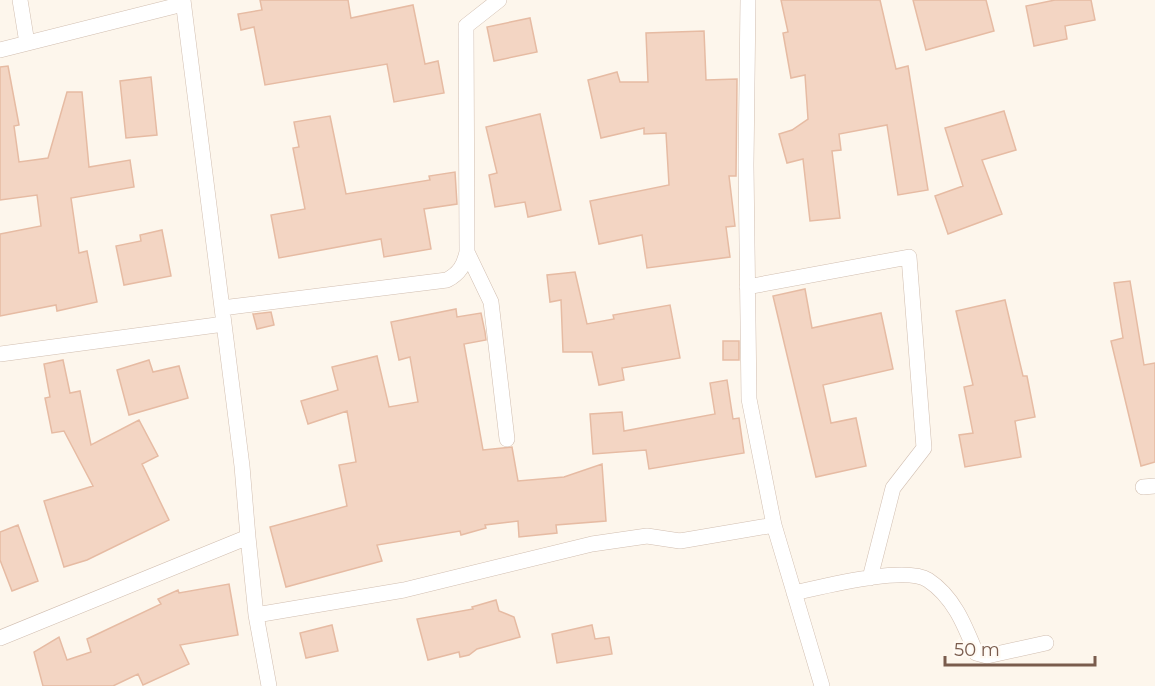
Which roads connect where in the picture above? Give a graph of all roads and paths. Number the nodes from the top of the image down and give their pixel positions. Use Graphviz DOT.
graph roads {
  1 [pos="20,0"];
  2 [pos="499,0"];
  3 [pos="748,0"];
  4 [pos="183,2"];
  5 [pos="27,43"];
  6 [pos="0,50"];
  7 [pos="467,252"];
  8 [pos="747,287"];
  9 [pos="222,308"];
  10 [pos="224,324"];
  11 [pos="0,354"];
  12 [pos="507,439"];
  13 [pos="774,525"];
  14 [pos="248,537"];
  15 [pos="870,578"];
  16 [pos="794,592"];
  17 [pos="256,615"];
  18 [pos="0,638"];
  19 [pos="1046,643"];
  20 [pos="269,686"];
  21 [pos="822,686"];
  1 -- 5 [label="street"];
  2 -- 7 [label="street"];
  3 -- 8 [label="street"];
  4 -- 5 [label="street"];
  4 -- 9 [label="street"];
  5 -- 6 [label="street"];
  7 -- 9 [label="street"];
  7 -- 12 [label="street"];
  8 -- 13 [label="street"];
  8 -- 15 [label="street"];
  9 -- 10 [label="street"];
  10 -- 11 [label="street"];
  10 -- 14 [label="street"];
  13 -- 16 [label="street"];
  13 -- 17 [label="street"];
  14 -- 17 [label="street"];
  14 -- 18 [label="street"];
  15 -- 16 [label="street"];
  15 -- 19 [label="street"];
  16 -- 21 [label="street"];
  17 -- 20 [label="street"];
}
